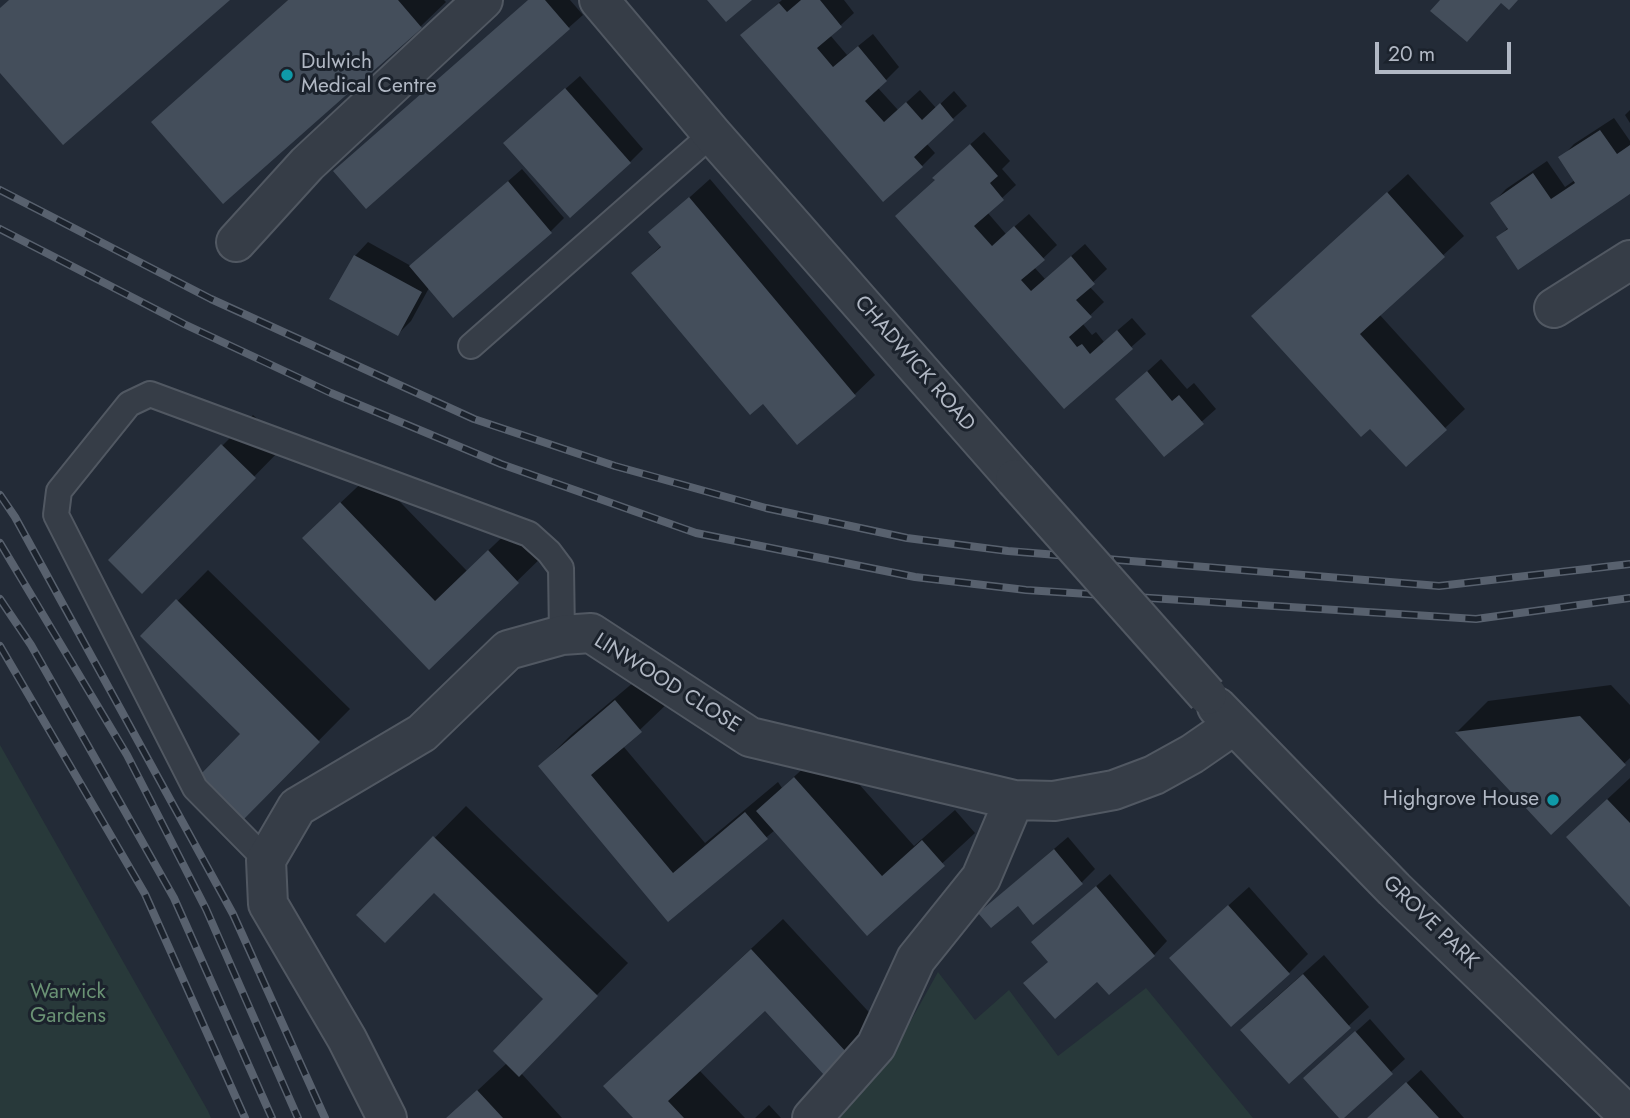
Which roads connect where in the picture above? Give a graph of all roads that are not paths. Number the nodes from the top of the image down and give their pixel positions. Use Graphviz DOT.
graph roads {
  1 [pos="483,0"];
  2 [pos="599,0"];
  3 [pos="712,134"];
  4 [pos="236,242"];
  5 [pos="1630,260"];
  6 [pos="1554,308"];
  7 [pos="471,346"];
  8 [pos="562,635"];
  9 [pos="1234,725"];
  10 [pos="1014,800"];
  11 [pos="266,860"];
  12 [pos="1630,1117"];
  13 [pos="387,1118"];
  14 [pos="812,1118"];
  1 -- 4 [label="street"];
  2 -- 3 [label="street, CHADWICK ROAD"];
  3 -- 7 [label="lane"];
  3 -- 9 [label="street, CHADWICK ROAD, bridge"];
  5 -- 6 [label="street"];
  8 -- 10 [label="street, LINWOOD CLOSE"];
  8 -- 11 [label="street, LINWOOD CLOSE"];
  8 -- 11 [label="lane"];
  9 -- 10 [label="street, LINWOOD CLOSE"];
  9 -- 12 [label="street, GROVE PARK"];
  10 -- 14 [label="street"];
  11 -- 13 [label="street"];
}
